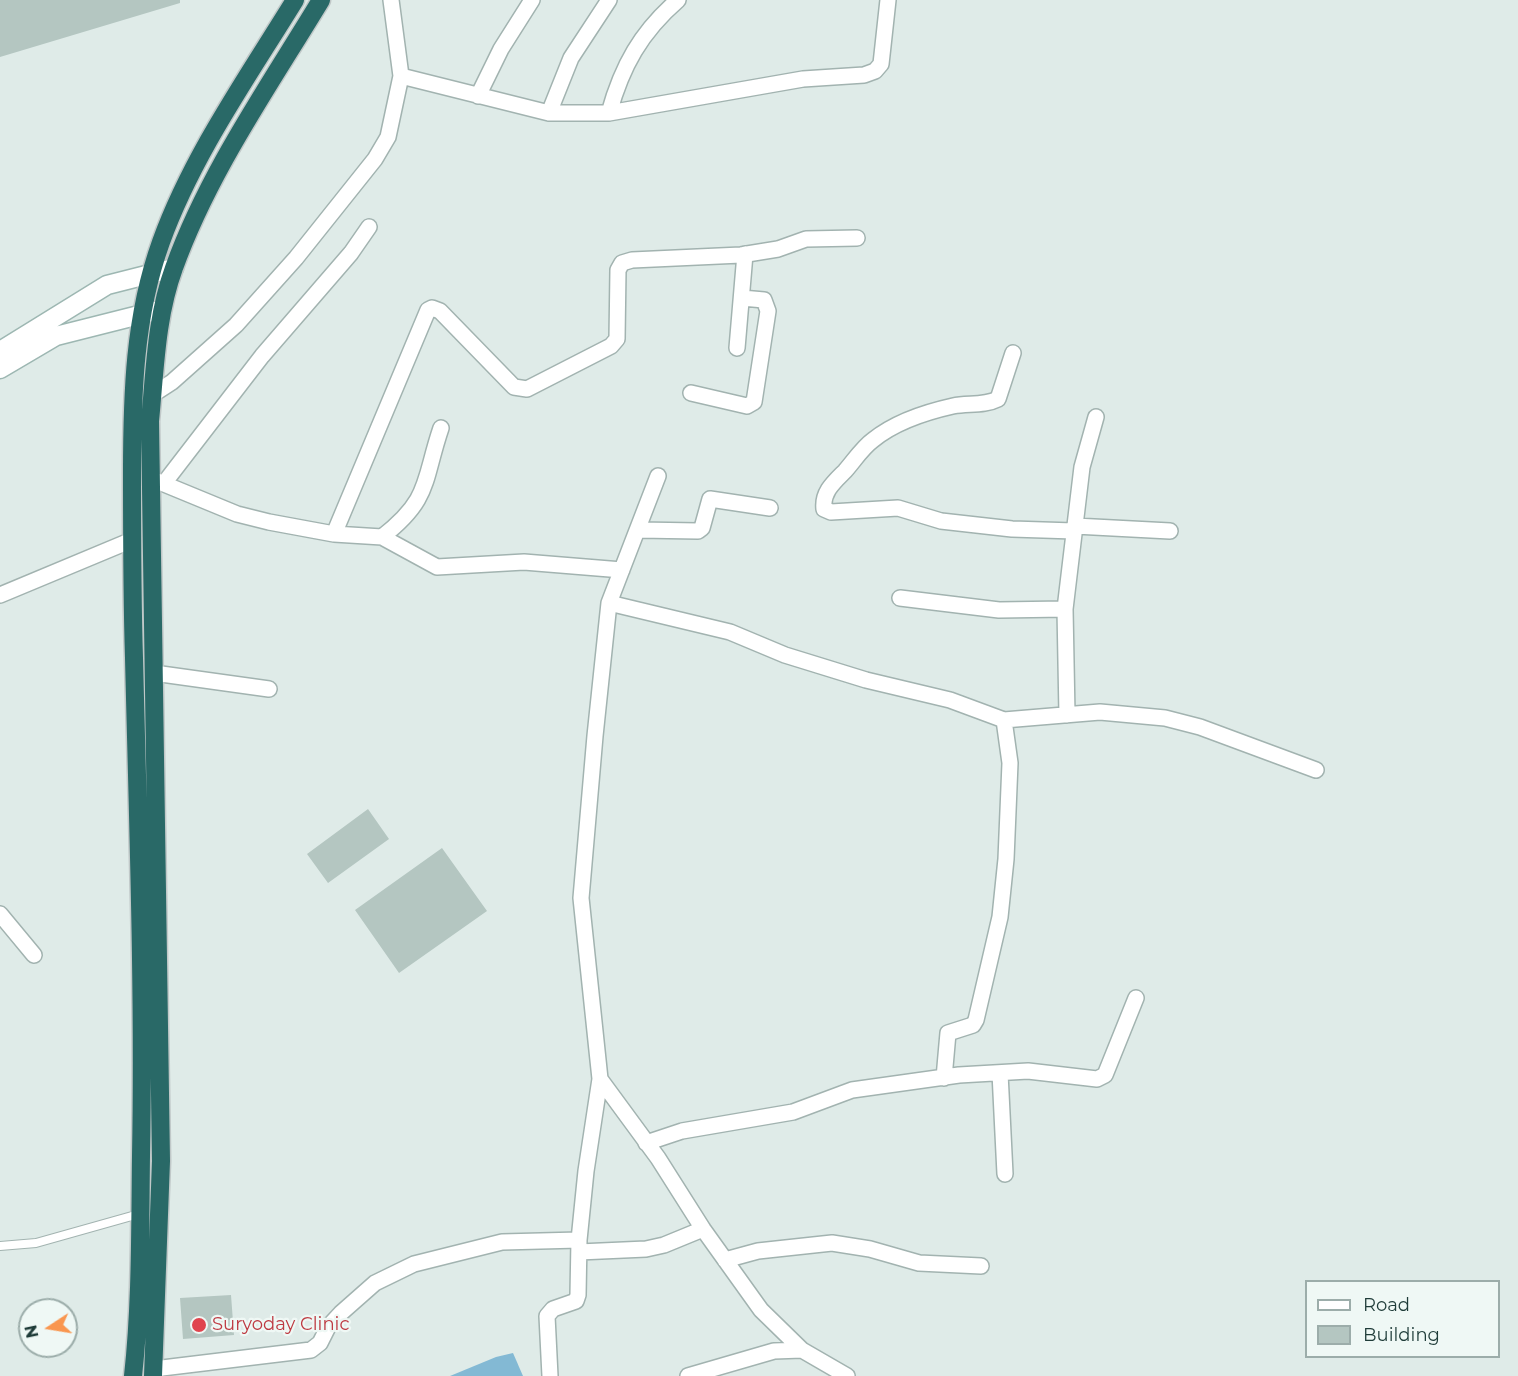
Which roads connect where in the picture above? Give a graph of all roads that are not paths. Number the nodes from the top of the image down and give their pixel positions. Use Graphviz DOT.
graph roads {
  1 [pos="295,0"];
  2 [pos="321,0"];
  3 [pos="391,0"];
  4 [pos="532,0"];
  5 [pos="609,0"];
  6 [pos="678,0"];
  7 [pos="888,0"];
  8 [pos="401,76"];
  9 [pos="478,96"];
  10 [pos="549,112"];
  11 [pos="609,113"];
  12 [pos="369,227"];
  13 [pos="858,238"];
  14 [pos="745,254"];
  15 [pos="174,268"];
  16 [pos="153,272"];
  17 [pos="742,298"];
  18 [pos="163,309"];
  19 [pos="141,316"];
  20 [pos="737,348"];
  21 [pos="0,351"];
  22 [pos="1013,353"];
  23 [pos="0,369"];
  24 [pos="691,393"];
  25 [pos="152,395"];
  26 [pos="1096,417"];
  27 [pos="441,428"];
  28 [pos="658,476"];
  29 [pos="158,480"];
  30 [pos="770,508"];
  31 [pos="1075,528"];
  32 [pos="639,530"];
  33 [pos="1170,531"];
  34 [pos="334,534"];
  35 [pos="382,537"];
  36 [pos="132,540"];
  37 [pos="621,570"];
  38 [pos="0,595"];
  39 [pos="900,598"];
  40 [pos="609,603"];
  41 [pos="1065,609"];
  42 [pos="154,673"];
  43 [pos="269,689"];
  44 [pos="1067,715"];
  45 [pos="1004,720"];
  46 [pos="1316,770"];
  47 [pos="0,914"];
  48 [pos="34,955"];
  49 [pos="1136,998"];
  50 [pos="1000,1073"];
  51 [pos="944,1078"];
  52 [pos="600,1079"];
  53 [pos="646,1143"];
  54 [pos="1005,1174"];
  55 [pos="140,1213"];
  56 [pos="703,1229"];
  57 [pos="0,1246"];
  58 [pos="579,1246"];
  59 [pos="725,1260"];
  60 [pos="981,1266"];
  61 [pos="802,1350"];
  62 [pos="154,1372"];
  63 [pos="133,1376"];
  64 [pos="550,1376"];
  65 [pos="688,1376"];
  66 [pos="847,1376"];
  1 -- 16 [label="highway"];
  2 -- 15 [label="highway"];
  3 -- 8 [label="street"];
  4 -- 9 [label="street"];
  5 -- 10 [label="street"];
  6 -- 11 [label="street"];
  7 -- 11 [label="street"];
  8 -- 9 [label="street"];
  8 -- 25 [label="street"];
  9 -- 10 [label="street"];
  10 -- 11 [label="street"];
  12 -- 29 [label="street"];
  13 -- 14 [label="street"];
  14 -- 17 [label="street"];
  14 -- 34 [label="street"];
  15 -- 16 [label="main road"];
  15 -- 18 [label="highway"];
  16 -- 19 [label="highway"];
  16 -- 21 [label="main road"];
  17 -- 20 [label="street"];
  17 -- 24 [label="street"];
  18 -- 19 [label="main road"];
  18 -- 25 [label="highway"];
  19 -- 23 [label="main road"];
  19 -- 36 [label="highway"];
  22 -- 31 [label="street"];
  25 -- 29 [label="highway"];
  26 -- 31 [label="street"];
  27 -- 35 [label="street"];
  28 -- 32 [label="street"];
  29 -- 34 [label="street"];
  29 -- 42 [label="highway"];
  30 -- 32 [label="street"];
  31 -- 33 [label="street"];
  31 -- 41 [label="street"];
  32 -- 37 [label="street"];
  34 -- 35 [label="street"];
  35 -- 37 [label="street"];
  36 -- 38 [label="street"];
  36 -- 55 [label="highway"];
  37 -- 40 [label="street"];
  39 -- 41 [label="street"];
  40 -- 45 [label="street"];
  40 -- 52 [label="street"];
  41 -- 44 [label="street"];
  42 -- 43 [label="street"];
  42 -- 62 [label="highway"];
  44 -- 45 [label="street"];
  44 -- 46 [label="street"];
  45 -- 51 [label="street"];
  47 -- 48 [label="street"];
  49 -- 50 [label="street"];
  50 -- 51 [label="street"];
  50 -- 54 [label="street"];
  51 -- 53 [label="street"];
  52 -- 53 [label="street"];
  52 -- 58 [label="street"];
  53 -- 56 [label="street"];
  55 -- 57 [label="lane"];
  55 -- 63 [label="highway"];
  56 -- 58 [label="street"];
  56 -- 59 [label="street"];
  58 -- 62 [label="street"];
  58 -- 64 [label="street"];
  59 -- 60 [label="street"];
  59 -- 61 [label="street"];
  61 -- 65 [label="street"];
  61 -- 66 [label="street"];
}
